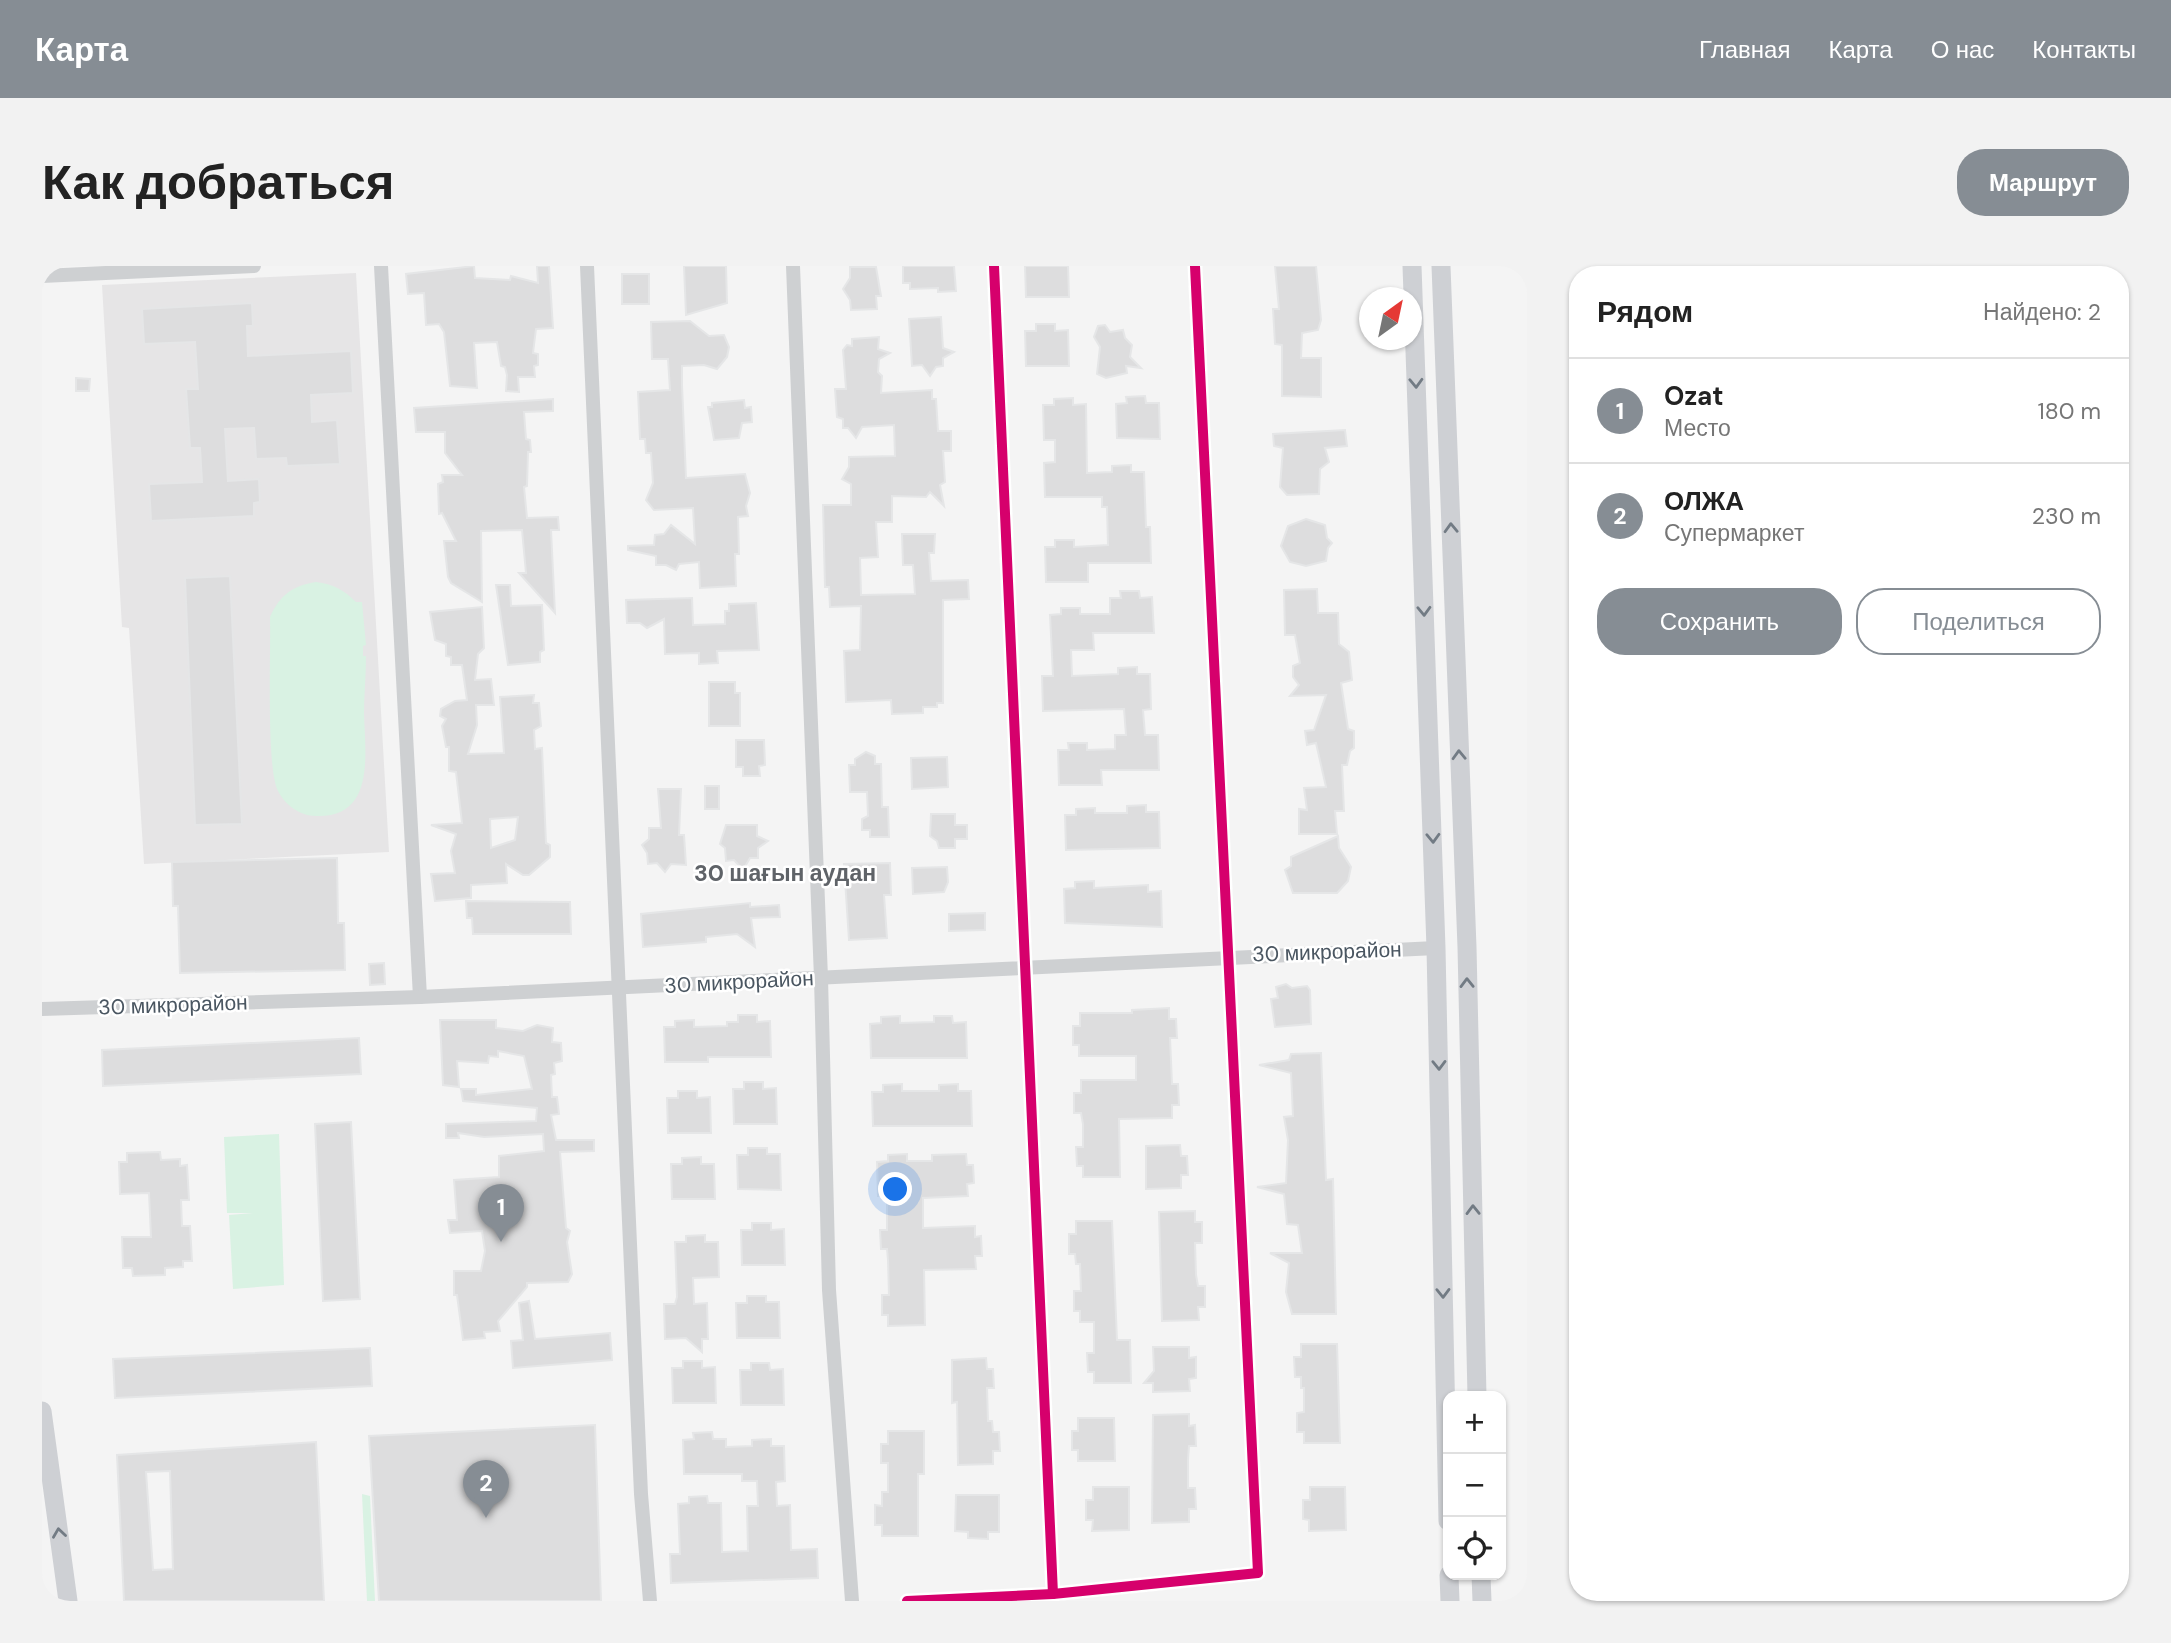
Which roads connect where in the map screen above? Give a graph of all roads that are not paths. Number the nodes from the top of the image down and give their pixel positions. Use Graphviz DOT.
graph roads {
  1 [pos="254,266"];
  2 [pos="381,266"];
  3 [pos="587,266"];
  4 [pos="793,266"];
  5 [pos="994,266"];
  6 [pos="1195,266"];
  7 [pos="1412,266"];
  8 [pos="1441,266"];
  9 [pos="42,276"];
  10 [pos="1436,948"];
  11 [pos="1228,956"];
  12 [pos="1027,969"];
  13 [pos="821,978"];
  14 [pos="621,988"];
  15 [pos="420,997"];
  16 [pos="42,1009"];
  17 [pos="1477,1391"];
  18 [pos="42,1411"];
  19 [pos="1448,1517"];
  20 [pos="1449,1580"];
  21 [pos="1481,1580"];
  22 [pos="1053,1594"];
  23 [pos="68,1601"];
  24 [pos="650,1601"];
  25 [pos="852,1601"];
  26 [pos="907,1601"];
  27 [pos="1450,1601"];
  28 [pos="1482,1601"];
  1 -- 9 [label="street"];
  2 -- 15 [label="street"];
  3 -- 14 [label="street"];
  4 -- 13 [label="street"];
  5 -- 12 [label="street"];
  6 -- 11 [label="street"];
  7 -- 10 [label="main road, one-way"];
  17 -- 8 [label="main road, one-way"];
  10 -- 11 [label="street, 30 микрорайон"];
  10 -- 19 [label="main road, one-way"];
  11 -- 12 [label="street, 30 микрорайон"];
  11 -- 22 [label="street"];
  12 -- 13 [label="street, 30 микрорайон"];
  12 -- 22 [label="street"];
  13 -- 14 [label="street, 30 микрорайон"];
  13 -- 25 [label="street"];
  14 -- 15 [label="street, 30 микрорайон"];
  14 -- 24 [label="street"];
  15 -- 16 [label="street, 30 микрорайон"];
  23 -- 18 [label="main road, one-way"];
  20 -- 27 [label="main road"];
  21 -- 28 [label="main road"];
  22 -- 26 [label="street"];
}
